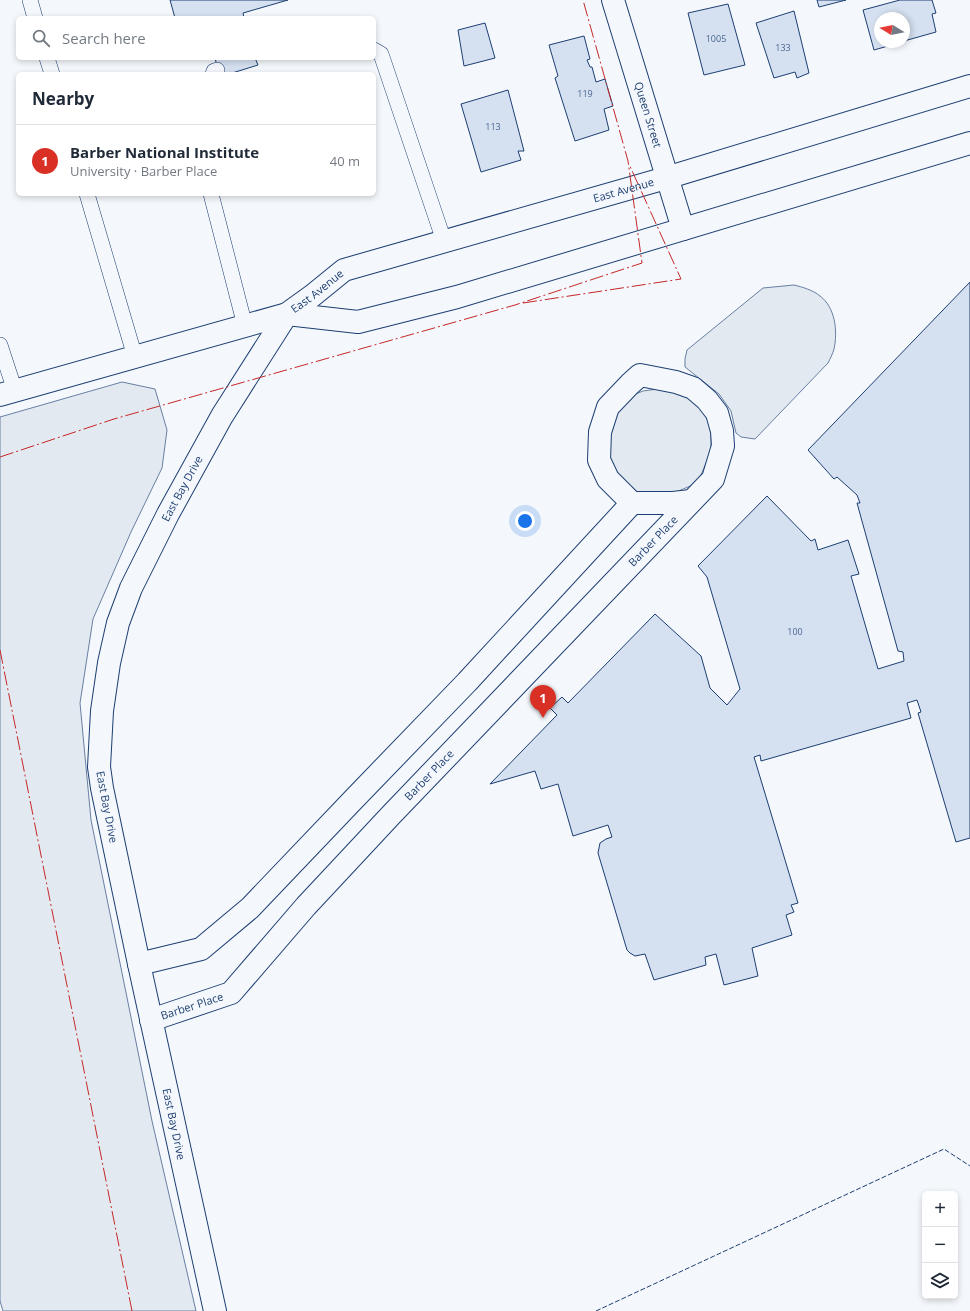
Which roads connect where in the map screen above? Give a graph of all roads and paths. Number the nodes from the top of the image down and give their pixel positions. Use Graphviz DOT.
graph roads {
  1 [pos="30,0"];
  2 [pos="613,0"];
  3 [pos="34,16"];
  4 [pos="376,51"];
  5 [pos="48,60"];
  6 [pos="51,72"];
  7 [pos="970,86"];
  8 [pos="970,143"];
  9 [pos="666,178"];
  10 [pos="88,196"];
  11 [pos="212,196"];
  12 [pos="683,229"];
  13 [pos="444,242"];
  14 [pos="287,314"];
  15 [pos="245,326"];
  16 [pos="0,345"];
  17 [pos="135,357"];
  18 [pos="7,393"];
  19 [pos="691,501"];
  20 [pos="632,503"];
  21 [pos="139,964"];
  22 [pos="151,1020"];
  23 [pos="215,1311"];
  1 -- 3 [label="lane"];
  2 -- 9 [label="street, Queen Street"];
  4 -- 13 [label="lane"];
  5 -- 6 [label="lane"];
  7 -- 9 [label="street, East Avenue"];
  8 -- 12 [label="street, East Avenue"];
  9 -- 12 [label="street, Queen Street"];
  9 -- 13 [label="street, East Avenue"];
  10 -- 17 [label="lane"];
  11 -- 15 [label="lane"];
  12 -- 14 [label="street, East Avenue"];
  13 -- 14 [label="street, East Avenue"];
  14 -- 15 [label="street, East Avenue"];
  14 -- 21 [label="street, East Bay Drive"];
  15 -- 17 [label="street, East Avenue"];
  16 -- 18 [label="lane"];
  17 -- 18 [label="street, East Avenue"];
  19 -- 20 [label="street, Barber Place"];
  19 -- 20 [label="street, Barber Place"];
  19 -- 22 [label="street, Barber Place"];
  20 -- 21 [label="street"];
  21 -- 22 [label="street, East Bay Drive"];
  22 -- 23 [label="street, East Bay Drive"];
}
